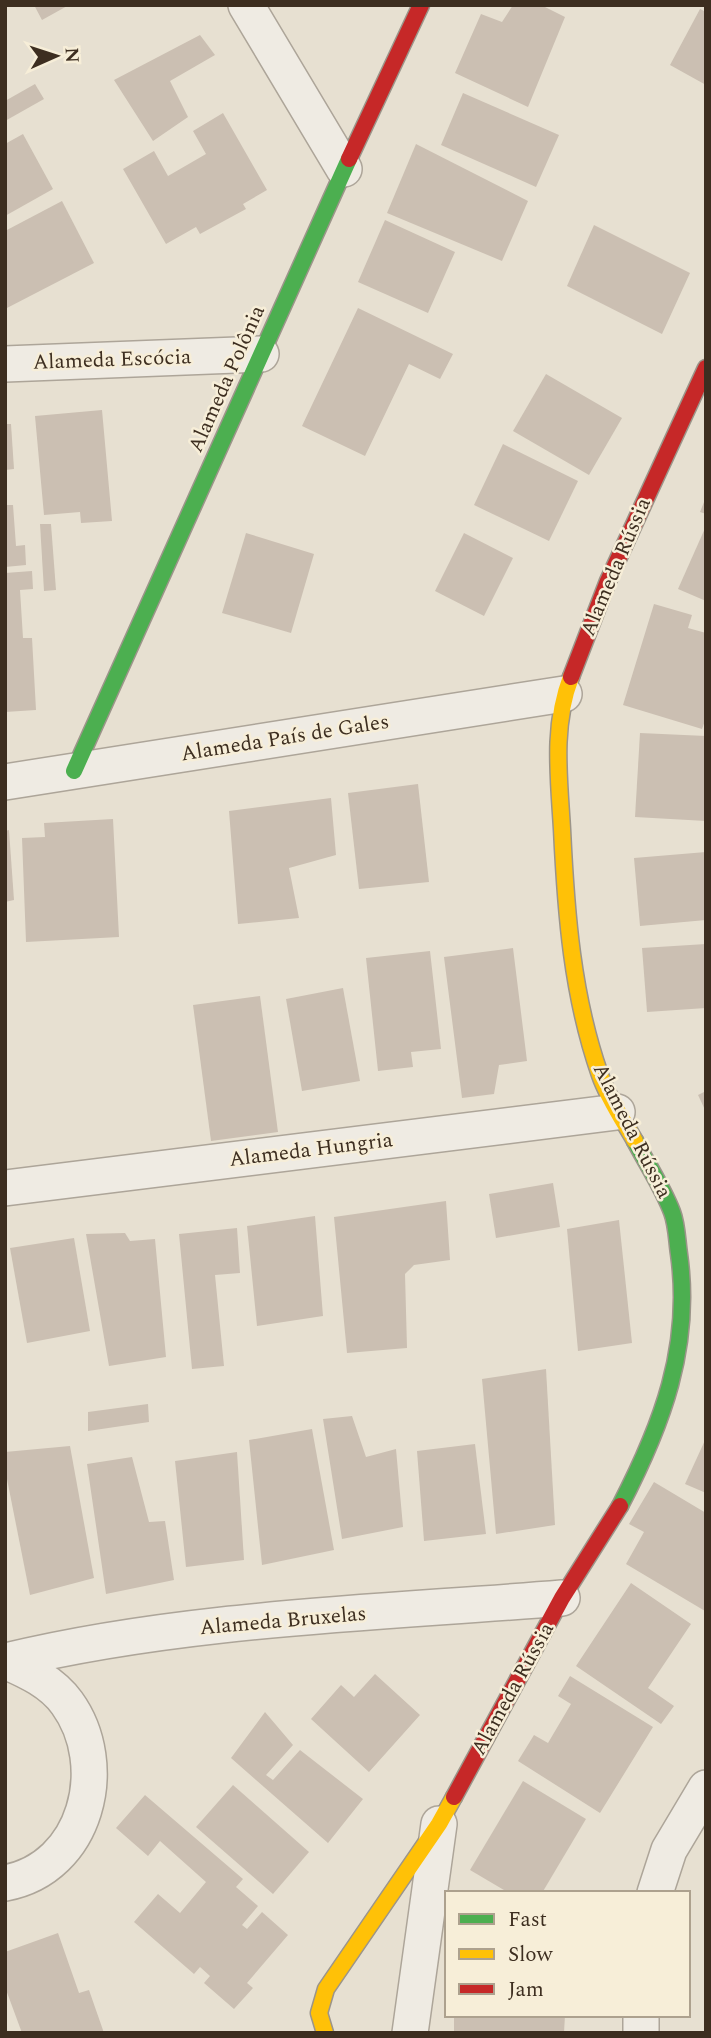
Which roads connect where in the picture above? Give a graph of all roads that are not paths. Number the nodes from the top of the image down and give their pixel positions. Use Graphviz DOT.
graph roads {
  1 [pos="246,5"];
  2 [pos="421,5"];
  3 [pos="344,169"];
  4 [pos="261,354"];
  5 [pos="5,364"];
  6 [pos="706,368"];
  7 [pos="564,694"];
  8 [pos="74,771"];
  9 [pos="5,782"];
  10 [pos="617,1112"];
  11 [pos="5,1188"];
  12 [pos="562,1598"];
  13 [pos="6,1661"];
  14 [pos="706,1788"];
  15 [pos="439,1824"];
  16 [pos="5,1883"];
  17 [pos="656,1891"];
  18 [pos="324,2033"];
  19 [pos="410,2033"];
  1 -- 3 [label="street"];
  2 -- 3 [label="street, Alameda Polônia"];
  3 -- 4 [label="street, Alameda Polônia"];
  4 -- 5 [label="street, Alameda Escócia"];
  4 -- 8 [label="street, Alameda Polônia"];
  6 -- 7 [label="street, Alameda Rússia"];
  7 -- 8 [label="street, Alameda País de Gales"];
  7 -- 10 [label="street, Alameda Rússia"];
  8 -- 9 [label="street, Alameda País de Gales"];
  10 -- 11 [label="street, Alameda Hungria"];
  10 -- 12 [label="street, Alameda Rússia"];
  12 -- 13 [label="street, Alameda Bruxelas"];
  12 -- 15 [label="street, Alameda Rússia"];
  13 -- 16 [label="street"];
  14 -- 17 [label="street"];
  15 -- 18 [label="street, Alameda Rússia"];
  15 -- 19 [label="street, Alameda Rússia"];
}
